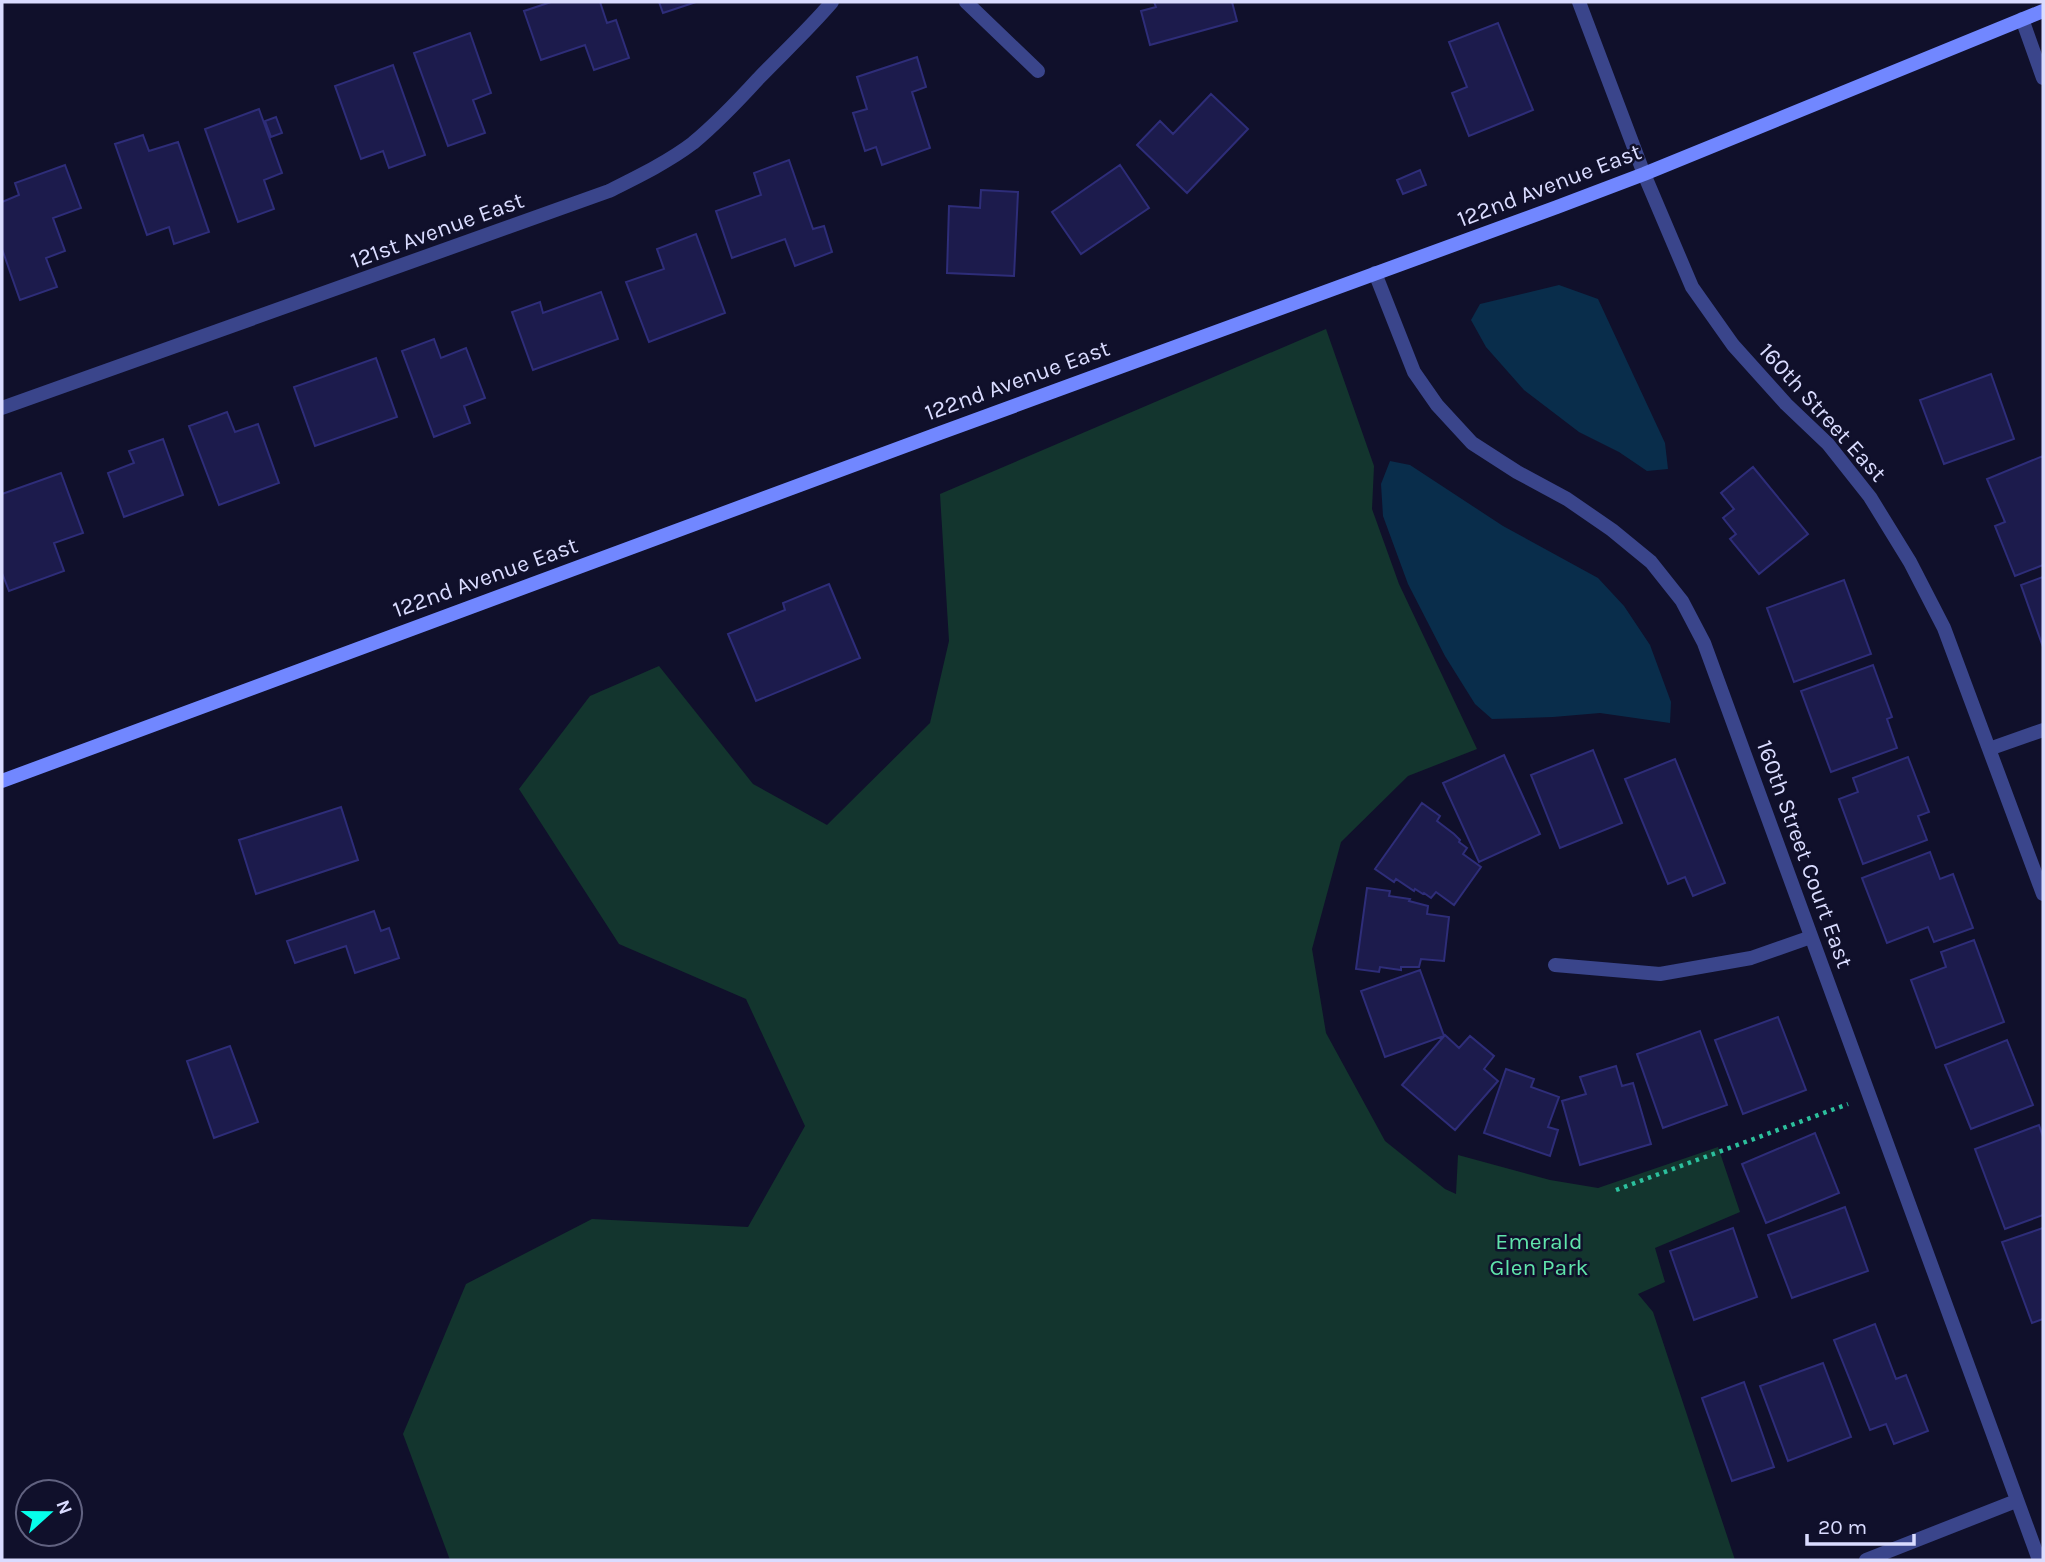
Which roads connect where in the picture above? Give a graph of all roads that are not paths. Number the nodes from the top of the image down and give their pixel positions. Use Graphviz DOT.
graph roads {
  1 [pos="832,2"];
  2 [pos="966,2"];
  3 [pos="1579,2"];
  4 [pos="2043,11"];
  5 [pos="2022,19"];
  6 [pos="1038,71"];
  7 [pos="2043,78"];
  8 [pos="1644,174"];
  9 [pos="1375,274"];
  10 [pos="2,408"];
  11 [pos="2043,730"];
  12 [pos="1989,750"];
  13 [pos="2,781"];
  14 [pos="2043,894"];
  15 [pos="1811,937"];
  16 [pos="1555,965"];
  17 [pos="2016,1501"];
  18 [pos="1866,1560"];
  19 [pos="2039,1560"];
  1 -- 10 [label="street, 121st Avenue East"];
  2 -- 6 [label="street"];
  3 -- 8 [label="street, 160th Street East"];
  4 -- 5 [label="main road, 122nd Avenue East"];
  5 -- 7 [label="street"];
  5 -- 8 [label="main road, 122nd Avenue East"];
  8 -- 9 [label="main road, 122nd Avenue East"];
  8 -- 12 [label="street, 160th Street East"];
  9 -- 13 [label="main road, 122nd Avenue East"];
  9 -- 15 [label="street, 160th Street Court East"];
  11 -- 12 [label="street"];
  12 -- 14 [label="street, 160th Street East"];
  15 -- 16 [label="street"];
  15 -- 17 [label="street, 160th Street Court East"];
  17 -- 18 [label="street"];
  17 -- 19 [label="street, 160th Street Court East"];
}
